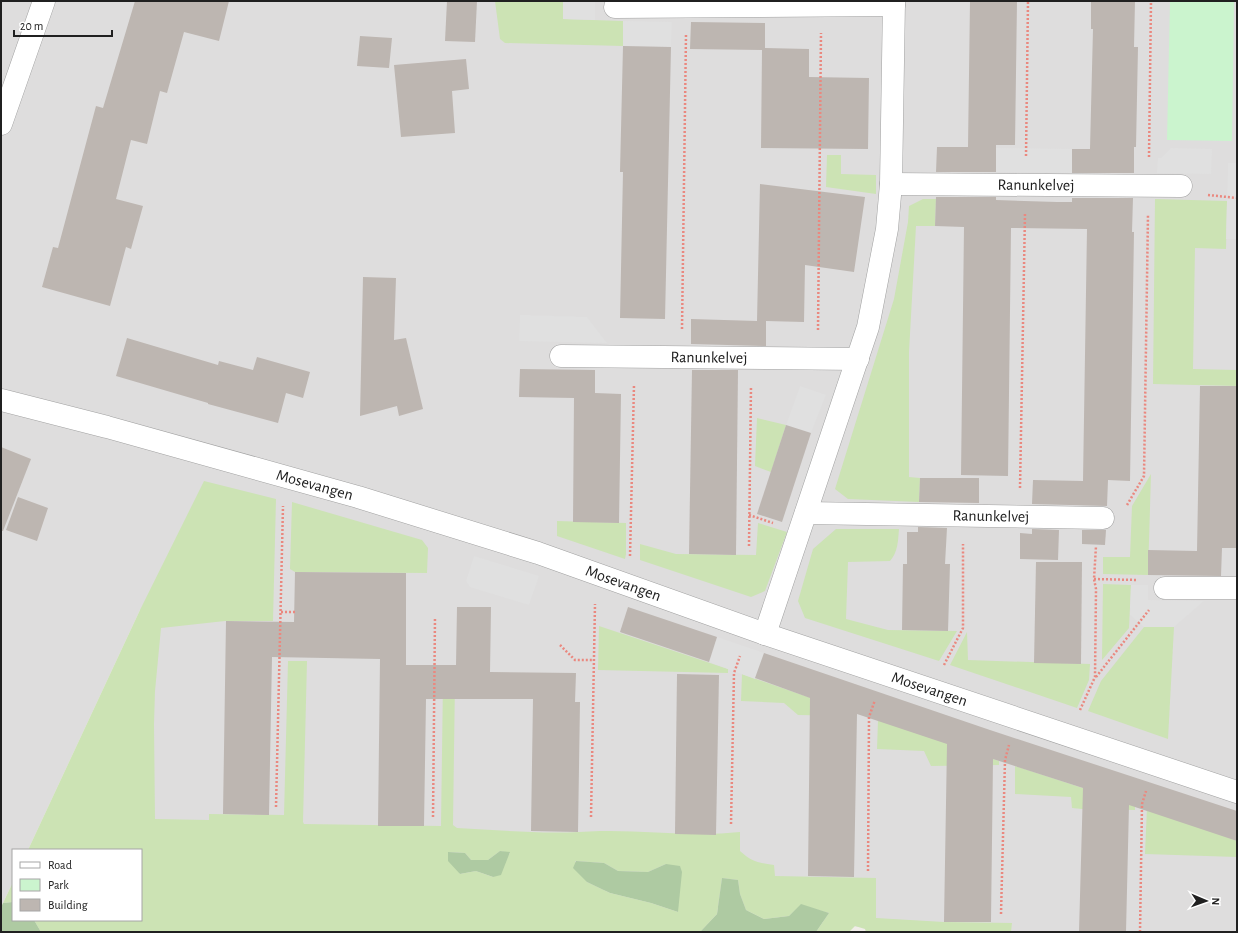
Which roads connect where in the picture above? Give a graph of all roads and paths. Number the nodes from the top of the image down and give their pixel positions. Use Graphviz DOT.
graph roads {
  1 [pos="44,1"];
  2 [pos="1028,1"];
  3 [pos="1151,1"];
  4 [pos="894,3"];
  5 [pos="821,6"];
  6 [pos="615,7"];
  7 [pos="687,7"];
  8 [pos="1,124"];
  9 [pos="891,184"];
  10 [pos="1026,185"];
  11 [pos="1149,186"];
  12 [pos="1181,186"];
  13 [pos="560,356"];
  14 [pos="635,357"];
  15 [pos="681,357"];
  16 [pos="751,358"];
  17 [pos="818,358"];
  18 [pos="858,359"];
  19 [pos="1,400"];
  20 [pos="290,478"];
  21 [pos="806,513"];
  22 [pos="963,516"];
  23 [pos="1020,517"];
  24 [pos="1103,518"];
  25 [pos="749,546"];
  26 [pos="1094,579"];
  27 [pos="616,581"];
  28 [pos="1165,588"];
  29 [pos="1237,588"];
  30 [pos="281,612"];
  31 [pos="295,612"];
  32 [pos="435,616"];
  33 [pos="757,631"];
  34 [pos="560,645"];
  35 [pos="593,660"];
  36 [pos="884,674"];
  37 [pos="1095,677"];
  38 [pos="934,690"];
  39 [pos="1017,718"];
  40 [pos="1069,736"];
  41 [pos="1154,764"];
  42 [pos="1237,792"];
  43 [pos="276,807"];
  44 [pos="434,817"];
  45 [pos="591,817"];
  46 [pos="731,824"];
  47 [pos="868,871"];
  48 [pos="1001,914"];
  49 [pos="1140,932"];
  1 -- 8 [label="street"];
  2 -- 10 [label="path"];
  3 -- 11 [label="path"];
  4 -- 5 [label="street"];
  4 -- 9 [label="street"];
  5 -- 7 [label="street"];
  5 -- 17 [label="path"];
  6 -- 7 [label="street"];
  7 -- 15 [label="path"];
  9 -- 10 [label="street, Ranunkelvej"];
  9 -- 18 [label="street"];
  10 -- 11 [label="street, Ranunkelvej"];
  10 -- 23 [label="path"];
  11 -- 12 [label="street, Ranunkelvej"];
  11 -- 24 [label="path"];
  13 -- 14 [label="street, Ranunkelvej"];
  14 -- 15 [label="street, Ranunkelvej"];
  14 -- 27 [label="path"];
  15 -- 16 [label="street, Ranunkelvej"];
  16 -- 17 [label="street, Ranunkelvej"];
  16 -- 25 [label="path"];
  17 -- 18 [label="street, Ranunkelvej"];
  18 -- 21 [label="street"];
  19 -- 20 [label="street, Mosevangen"];
  20 -- 27 [label="street, Mosevangen"];
  20 -- 30 [label="path"];
  21 -- 22 [label="street, Ranunkelvej"];
  21 -- 33 [label="street"];
  22 -- 23 [label="street, Ranunkelvej"];
  22 -- 38 [label="path"];
  23 -- 24 [label="street, Ranunkelvej"];
  24 -- 26 [label="path"];
  26 -- 28 [label="path"];
  26 -- 37 [label="path"];
  27 -- 33 [label="street, Mosevangen"];
  27 -- 35 [label="path"];
  28 -- 29 [label="street"];
  28 -- 37 [label="path"];
  30 -- 31 [label="path"];
  30 -- 43 [label="path"];
  32 -- 44 [label="path"];
  33 -- 36 [label="street, Mosevangen"];
  33 -- 46 [label="path"];
  34 -- 35 [label="path"];
  35 -- 45 [label="path"];
  36 -- 38 [label="street, Mosevangen"];
  36 -- 47 [label="path"];
  37 -- 40 [label="path"];
  38 -- 39 [label="street, Mosevangen"];
  39 -- 40 [label="street, Mosevangen"];
  39 -- 48 [label="path"];
  40 -- 41 [label="street, Mosevangen"];
  41 -- 42 [label="street, Mosevangen"];
  41 -- 49 [label="path"];
}
